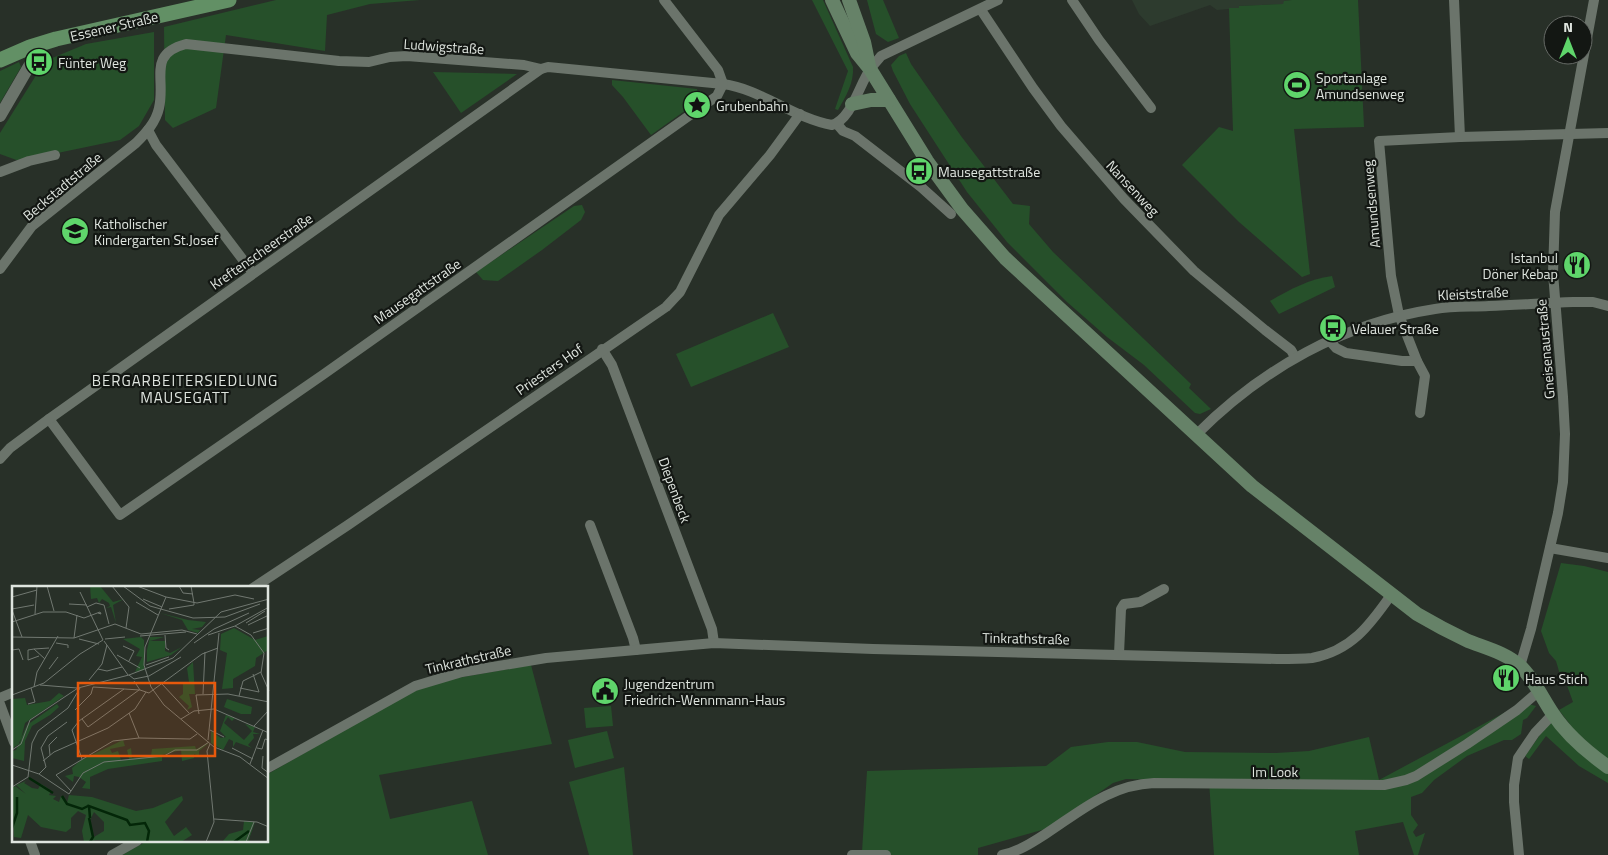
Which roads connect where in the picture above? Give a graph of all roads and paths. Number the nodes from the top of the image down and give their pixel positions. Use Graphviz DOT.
graph roads {
  1 [pos="229,0"];
  2 [pos="664,0"];
  3 [pos="832,0"];
  4 [pos="849,0"];
  5 [pos="998,0"];
  6 [pos="1072,0"];
  7 [pos="1454,0"];
  8 [pos="1594,0"];
  9 [pos="981,10"];
  10 [pos="42,44"];
  11 [pos="165,54"];
  12 [pos="0,60"];
  13 [pos="542,69"];
  14 [pos="870,69"];
  15 [pos="723,84"];
  16 [pos="889,100"];
  17 [pos="852,104"];
  18 [pos="1151,108"];
  19 [pos="800,114"];
  20 [pos="0,116"];
  21 [pos="837,124"];
  22 [pos="148,130"];
  23 [pos="1608,133"];
  24 [pos="1569,134"];
  25 [pos="1460,136"];
  26 [pos="55,155"];
  27 [pos="0,172"];
  28 [pos="951,214"];
  29 [pos="0,269"];
  30 [pos="253,273"];
  31 [pos="1554,302"];
  32 [pos="1608,306"];
  33 [pos="1399,315"];
  34 [pos="1330,340"];
  35 [pos="602,349"];
  36 [pos="1295,357"];
  37 [pos="1417,360"];
  38 [pos="1420,413"];
  39 [pos="50,419"];
  40 [pos="1196,434"];
  41 [pos="0,460"];
  42 [pos="590,525"];
  43 [pos="1550,548"];
  44 [pos="1608,558"];
  45 [pos="256,586"];
  46 [pos="1164,588"];
  47 [pos="1391,595"];
  48 [pos="714,643"];
  49 [pos="636,650"];
  50 [pos="1119,654"];
  51 [pos="1520,666"];
  52 [pos="1539,690"];
  53 [pos="12,693"];
  54 [pos="0,698"];
  55 [pos="0,704"];
  56 [pos="1553,714"];
  57 [pos="12,737"];
  58 [pos="269,767"];
  59 [pos="1608,767"];
  60 [pos="30,842"];
  61 [pos="135,842"];
  62 [pos="35,855"];
  63 [pos="112,855"];
  64 [pos="852,855"];
  65 [pos="886,855"];
  66 [pos="1002,855"];
  67 [pos="1519,855"];
  1 -- 10 [label="main road, Essener Straße"];
  2 -- 15 [label="street"];
  3 -- 14 [label="main road"];
  4 -- 14 [label="main road"];
  5 -- 9 [label="street"];
  6 -- 18 [label="street"];
  7 -- 25 [label="street"];
  8 -- 24 [label="street, Gneisenaustraße"];
  9 -- 14 [label="street"];
  9 -- 36 [label="street, Nansenweg"];
  10 -- 12 [label="main road, Essener Straße"];
  10 -- 20 [label="street"];
  11 -- 13 [label="street, Ludwigstraße"];
  11 -- 22 [label="street, Beckstadtstraße"];
  13 -- 15 [label="street, Ludwigstraße"];
  13 -- 30 [label="street, Kreftenscheerstraße"];
  14 -- 16 [label="main road"];
  14 -- 17 [label="street"];
  15 -- 19 [label="street"];
  15 -- 39 [label="street, Mausegattstraße"];
  16 -- 17 [label="main road"];
  16 -- 40 [label="main road"];
  17 -- 21 [label="street"];
  19 -- 21 [label="street"];
  19 -- 35 [label="street, Priesters Hof"];
  21 -- 28 [label="street"];
  22 -- 29 [label="street, Beckstadtstraße"];
  22 -- 30 [label="street"];
  23 -- 24 [label="street, Amundsenweg"];
  24 -- 25 [label="street, Amundsenweg"];
  24 -- 31 [label="street, Gneisenaustraße"];
  25 -- 33 [label="street, Amundsenweg"];
  26 -- 27 [label="street"];
  30 -- 39 [label="street, Kreftenscheerstraße"];
  31 -- 32 [label="street, Kleiststraße"];
  31 -- 33 [label="street, Kleiststraße"];
  31 -- 43 [label="street, Gneisenaustraße"];
  33 -- 34 [label="street, Kleiststraße"];
  33 -- 37 [label="street"];
  34 -- 36 [label="street, Kleiststraße"];
  34 -- 37 [label="street"];
  35 -- 45 [label="street, Priesters Hof"];
  35 -- 48 [label="street, Diepenbeck"];
  36 -- 40 [label="street, Kleiststraße"];
  37 -- 38 [label="street"];
  39 -- 41 [label="street, Kreftenscheerstraße"];
  40 -- 47 [label="main road"];
  42 -- 49 [label="street"];
  43 -- 44 [label="street"];
  43 -- 51 [label="street, Gneisenaustraße"];
  46 -- 50 [label="street"];
  47 -- 50 [label="street, Tinkrathstraße"];
  47 -- 51 [label="main road"];
  48 -- 49 [label="street, Tinkrathstraße"];
  48 -- 50 [label="street, Tinkrathstraße"];
  49 -- 58 [label="street, Tinkrathstraße"];
  51 -- 52 [label="main road"];
  52 -- 56 [label="main road"];
  52 -- 66 [label="street, Im Look"];
  53 -- 54 [label="street"];
  55 -- 57 [label="street"];
  56 -- 59 [label="main road"];
  56 -- 67 [label="street"];
  60 -- 62 [label="street"];
  61 -- 63 [label="street"];
  64 -- 65 [label="street"];
}
